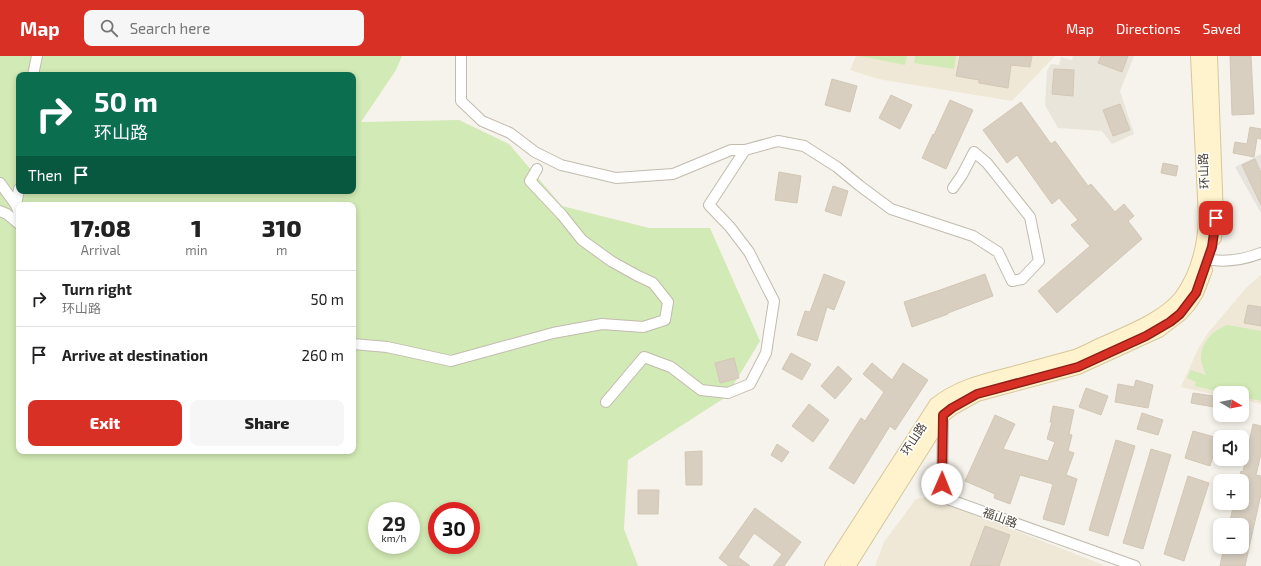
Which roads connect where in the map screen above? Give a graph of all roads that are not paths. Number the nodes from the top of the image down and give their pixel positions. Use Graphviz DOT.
graph roads {
  1 [pos="37,56"];
  2 [pos="461,56"];
  3 [pos="1198,56"];
  4 [pos="1210,56"];
  5 [pos="34,72"];
  6 [pos="745,150"];
  7 [pos="537,168"];
  8 [pos="0,183"];
  9 [pos="953,188"];
  10 [pos="16,206"];
  11 [pos="0,211"];
  12 [pos="16,221"];
  13 [pos="1261,253"];
  14 [pos="1204,259"];
  15 [pos="356,344"];
  16 [pos="606,402"];
  17 [pos="943,415"];
  18 [pos="832,566"];
  19 [pos="848,566"];
  20 [pos="1135,566"];
  1 -- 5 [label="street"];
  2 -- 6 [label="street"];
  3 -- 14 [label="main road, 环山路"];
  4 -- 14 [label="main road, 环山路"];
  6 -- 9 [label="street"];
  6 -- 16 [label="street"];
  7 -- 15 [label="street"];
  8 -- 10 [label="street"];
  11 -- 12 [label="street"];
  13 -- 14 [label="street"];
  14 -- 17 [label="main road, 环山路"];
  14 -- 18 [label="main road, 环山路"];
  17 -- 19 [label="main road, 环山路"];
  17 -- 20 [label="street, 福山路"];
}
